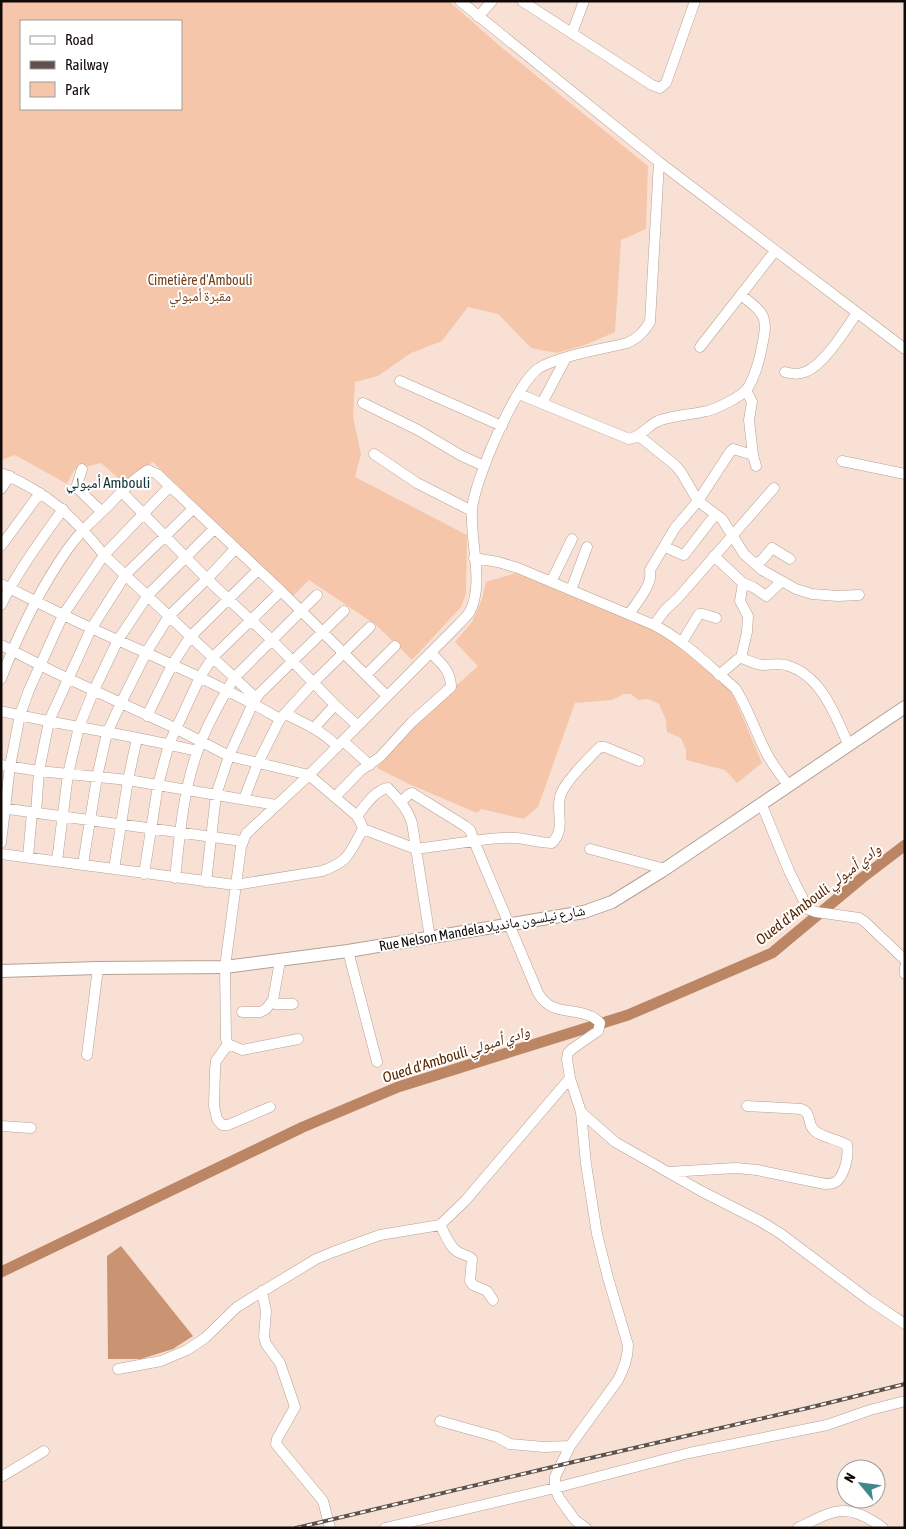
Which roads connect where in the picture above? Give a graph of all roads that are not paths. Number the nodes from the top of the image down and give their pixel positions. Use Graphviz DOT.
graph roads {
  1 [pos="460,1"];
  2 [pos="492,1"];
  3 [pos="522,1"];
  4 [pos="584,1"];
  5 [pos="695,1"];
  6 [pos="478,17"];
  7 [pos="572,33"];
  8 [pos="659,162"];
  9 [pos="775,251"];
  10 [pos="741,295"];
  11 [pos="857,313"];
  12 [pos="700,347"];
  13 [pos="905,349"];
  14 [pos="566,358"];
  15 [pos="785,372"];
  16 [pos="400,381"];
  17 [pos="746,390"];
  18 [pos="519,394"];
  19 [pos="364,403"];
  20 [pos="542,403"];
  21 [pos="502,426"];
  22 [pos="639,436"];
  23 [pos="374,454"];
  24 [pos="752,455"];
  25 [pos="842,461"];
  26 [pos="484,466"];
  27 [pos="756,466"];
  28 [pos="82,469"];
  29 [pos="5,474"];
  30 [pos="905,474"];
  31 [pos="170,486"];
  32 [pos="774,488"];
  33 [pos="1,490"];
  34 [pos="122,492"];
  35 [pos="40,493"];
  36 [pos="698,501"];
  37 [pos="63,509"];
  38 [pos="193,509"];
  39 [pos="102,512"];
  40 [pos="472,512"];
  41 [pos="143,514"];
  42 [pos="715,515"];
  43 [pos="214,529"];
  44 [pos="84,530"];
  45 [pos="165,536"];
  46 [pos="733,537"];
  47 [pos="572,538"];
  48 [pos="1,546"];
  49 [pos="586,547"];
  50 [pos="665,547"];
  51 [pos="235,549"];
  52 [pos="104,555"];
  53 [pos="714,556"];
  54 [pos="185,557"];
  55 [pos="474,558"];
  56 [pos="790,559"];
  57 [pos="755,564"];
  58 [pos="258,570"];
  59 [pos="126,574"];
  60 [pos="207,580"];
  61 [pos="551,582"];
  62 [pos="781,582"];
  63 [pos="743,583"];
  64 [pos="5,586"];
  65 [pos="571,590"];
  66 [pos="281,592"];
  67 [pos="148,595"];
  68 [pos="317,595"];
  69 [pos="859,595"];
  70 [pos="229,599"];
  71 [pos="36,602"];
  72 [pos="1,605"];
  73 [pos="301,612"];
  74 [pos="344,612"];
  75 [pos="629,614"];
  76 [pos="63,615"];
  77 [pos="169,616"];
  78 [pos="716,618"];
  79 [pos="250,620"];
  80 [pos="654,626"];
  81 [pos="91,628"];
  82 [pos="370,628"];
  83 [pos="323,632"];
  84 [pos="190,636"];
  85 [pos="118,640"];
  86 [pos="272,640"];
  87 [pos="682,642"];
  88 [pos="1,645"];
  89 [pos="395,646"];
  90 [pos="12,650"];
  91 [pos="146,653"];
  92 [pos="344,653"];
  93 [pos="431,653"];
  94 [pos="213,657"];
  95 [pos="741,658"];
  96 [pos="294,662"];
  97 [pos="40,665"];
  98 [pos="172,665"];
  99 [pos="366,675"];
  100 [pos="719,675"];
  101 [pos="68,677"];
  102 [pos="200,677"];
  103 [pos="234,678"];
  104 [pos="1,679"];
  105 [pos="313,683"];
  106 [pos="94,690"];
  107 [pos="226,691"];
  108 [pos="387,696"];
  109 [pos="255,701"];
  110 [pos="121,703"];
  111 [pos="335,705"];
  112 [pos="905,707"];
  113 [pos="1,711"];
  114 [pos="20,715"];
  115 [pos="148,716"];
  116 [pos="283,716"];
  117 [pos="49,721"];
  118 [pos="358,726"];
  119 [pos="79,727"];
  120 [pos="175,728"];
  121 [pos="314,728"];
  122 [pos="107,733"];
  123 [pos="137,738"];
  124 [pos="340,743"];
  125 [pos="169,744"];
  126 [pos="848,744"];
  127 [pos="199,747"];
  128 [pos="229,756"];
  129 [pos="639,761"];
  130 [pos="258,763"];
  131 [pos="370,765"];
  132 [pos="6,766"];
  133 [pos="38,771"];
  134 [pos="68,774"];
  135 [pos="309,775"];
  136 [pos="97,777"];
  137 [pos="128,780"];
  138 [pos="158,785"];
  139 [pos="788,785"];
  140 [pos="187,790"];
  141 [pos="216,795"];
  142 [pos="335,797"];
  143 [pos="244,799"];
  144 [pos="401,802"];
  145 [pos="761,803"];
  146 [pos="276,805"];
  147 [pos="3,808"];
  148 [pos="34,812"];
  149 [pos="357,816"];
  150 [pos="64,817"];
  151 [pos="91,820"];
  152 [pos="121,824"];
  153 [pos="151,828"];
  154 [pos="363,829"];
  155 [pos="181,832"];
  156 [pos="211,836"];
  157 [pos="242,841"];
  158 [pos="474,841"];
  159 [pos="1,844"];
  160 [pos="416,849"];
  161 [pos="590,849"];
  162 [pos="1,854"];
  163 [pos="28,857"];
  164 [pos="57,861"];
  165 [pos="83,864"];
  166 [pos="114,869"];
  167 [pos="665,869"];
  168 [pos="144,874"];
  169 [pos="175,878"];
  170 [pos="206,882"];
  171 [pos="235,884"];
  172 [pos="509,925"];
  173 [pos="430,938"];
  174 [pos="348,951"];
  175 [pos="905,960"];
  176 [pos="280,961"];
  177 [pos="905,967"];
  178 [pos="98,968"];
  179 [pos="225,968"];
  180 [pos="1,971"];
  181 [pos="905,974"];
  182 [pos="273,1000"];
  183 [pos="293,1004"];
  184 [pos="242,1012"];
  185 [pos="298,1039"];
  186 [pos="228,1044"];
  187 [pos="87,1055"];
  188 [pos="378,1062"];
  189 [pos="570,1078"];
  190 [pos="747,1106"];
  191 [pos="270,1107"];
  192 [pos="581,1112"];
  193 [pos="1,1126"];
  194 [pos="31,1128"];
  195 [pos="667,1172"];
  196 [pos="440,1225"];
  197 [pos="262,1291"];
  198 [pos="493,1300"];
  199 [pos="905,1324"];
  200 [pos="118,1369"];
  201 [pos="905,1401"];
  202 [pos="440,1421"];
  203 [pos="570,1446"];
  204 [pos="44,1451"];
  205 [pos="1,1478"];
  206 [pos="555,1488"];
  207 [pos="330,1528"];
  208 [pos="386,1528"];
  209 [pos="586,1528"];
  210 [pos="798,1528"];
  211 [pos="882,1528"];
  1 -- 6 [label="street"];
  2 -- 6 [label="street"];
  3 -- 7 [label="street"];
  4 -- 7 [label="street"];
  5 -- 7 [label="street"];
  6 -- 8 [label="street"];
  8 -- 9 [label="street"];
  8 -- 14 [label="street"];
  9 -- 10 [label="street"];
  9 -- 11 [label="street"];
  10 -- 12 [label="street"];
  10 -- 17 [label="street"];
  11 -- 13 [label="street"];
  11 -- 15 [label="street"];
  14 -- 18 [label="street"];
  14 -- 20 [label="street"];
  16 -- 21 [label="street"];
  17 -- 22 [label="street"];
  17 -- 24 [label="street"];
  18 -- 20 [label="street"];
  18 -- 21 [label="street"];
  19 -- 26 [label="street"];
  20 -- 22 [label="street"];
  21 -- 26 [label="street"];
  22 -- 36 [label="street"];
  23 -- 40 [label="street"];
  24 -- 27 [label="street"];
  24 -- 36 [label="street"];
  25 -- 30 [label="street"];
  26 -- 40 [label="street"];
  28 -- 39 [label="street"];
  29 -- 33 [label="street"];
  29 -- 35 [label="street"];
  31 -- 34 [label="street"];
  31 -- 38 [label="street"];
  31 -- 41 [label="street"];
  32 -- 46 [label="street"];
  34 -- 39 [label="street"];
  34 -- 41 [label="street"];
  35 -- 37 [label="street"];
  35 -- 48 [label="street"];
  36 -- 42 [label="street"];
  36 -- 50 [label="street"];
  37 -- 44 [label="street"];
  37 -- 64 [label="street"];
  38 -- 43 [label="street"];
  38 -- 45 [label="street"];
  39 -- 44 [label="street"];
  40 -- 55 [label="street"];
  41 -- 45 [label="street"];
  41 -- 52 [label="street"];
  42 -- 46 [label="street"];
  42 -- 50 [label="street"];
  43 -- 51 [label="street"];
  43 -- 54 [label="street"];
  44 -- 52 [label="street"];
  44 -- 71 [label="street"];
  45 -- 54 [label="street"];
  45 -- 59 [label="street"];
  46 -- 53 [label="street"];
  46 -- 57 [label="street"];
  47 -- 61 [label="street"];
  49 -- 65 [label="street"];
  50 -- 75 [label="street"];
  51 -- 58 [label="street"];
  51 -- 60 [label="street"];
  52 -- 59 [label="street"];
  52 -- 76 [label="street"];
  53 -- 63 [label="street"];
  53 -- 80 [label="street"];
  54 -- 60 [label="street"];
  54 -- 67 [label="street"];
  55 -- 61 [label="street"];
  55 -- 93 [label="street"];
  56 -- 57 [label="street"];
  57 -- 62 [label="street"];
  58 -- 66 [label="street"];
  58 -- 70 [label="street"];
  59 -- 67 [label="street"];
  59 -- 81 [label="street"];
  60 -- 70 [label="street"];
  60 -- 77 [label="street"];
  61 -- 65 [label="street"];
  62 -- 63 [label="street"];
  62 -- 69 [label="street"];
  63 -- 95 [label="street"];
  64 -- 71 [label="street"];
  64 -- 72 [label="street"];
  65 -- 75 [label="street"];
  66 -- 73 [label="street"];
  66 -- 79 [label="street"];
  67 -- 77 [label="street"];
  67 -- 85 [label="street"];
  68 -- 73 [label="street"];
  70 -- 79 [label="street"];
  70 -- 84 [label="street"];
  71 -- 76 [label="street"];
  71 -- 90 [label="street"];
  73 -- 83 [label="street"];
  73 -- 86 [label="street"];
  74 -- 83 [label="street"];
  75 -- 80 [label="street"];
  76 -- 81 [label="street"];
  76 -- 97 [label="street"];
  77 -- 84 [label="street"];
  77 -- 91 [label="street"];
  78 -- 87 [label="street"];
  79 -- 86 [label="street"];
  79 -- 94 [label="street"];
  80 -- 87 [label="street"];
  81 -- 85 [label="street"];
  81 -- 101 [label="street"];
  82 -- 92 [label="street"];
  83 -- 92 [label="street"];
  83 -- 96 [label="street"];
  84 -- 94 [label="street"];
  84 -- 98 [label="street"];
  85 -- 91 [label="street"];
  85 -- 106 [label="street"];
  86 -- 96 [label="street"];
  86 -- 103 [label="street"];
  87 -- 100 [label="street"];
  88 -- 90 [label="street"];
  89 -- 99 [label="street"];
  90 -- 97 [label="street"];
  90 -- 104 [label="street"];
  91 -- 98 [label="street"];
  91 -- 110 [label="street"];
  92 -- 99 [label="street"];
  92 -- 105 [label="street"];
  93 -- 108 [label="street"];
  93 -- 131 [label="street"];
  94 -- 102 [label="street"];
  94 -- 103 [label="street"];
  95 -- 100 [label="street"];
  95 -- 126 [label="street"];
  96 -- 105 [label="street"];
  96 -- 109 [label="street"];
  97 -- 101 [label="street"];
  97 -- 114 [label="street"];
  98 -- 102 [label="street"];
  98 -- 115 [label="street"];
  99 -- 108 [label="street"];
  100 -- 139 [label="street"];
  101 -- 106 [label="street"];
  101 -- 117 [label="street"];
  102 -- 107 [label="street"];
  102 -- 120 [label="street"];
  103 -- 107 [label="street"];
  103 -- 109 [label="street"];
  105 -- 111 [label="street"];
  105 -- 116 [label="street"];
  106 -- 110 [label="street"];
  106 -- 119 [label="street"];
  107 -- 109 [label="street"];
  107 -- 127 [label="street"];
  108 -- 118 [label="street"];
  109 -- 116 [label="street"];
  109 -- 128 [label="street"];
  110 -- 115 [label="street"];
  110 -- 122 [label="street"];
  111 -- 118 [label="street"];
  111 -- 121 [label="street"];
  112 -- 126 [label="main road, Rue Nelson Mandela شارع نيلسون مانديلا"];
  113 -- 114 [label="street"];
  114 -- 117 [label="street"];
  114 -- 132 [label="street"];
  115 -- 120 [label="street"];
  116 -- 121 [label="street"];
  116 -- 130 [label="street"];
  117 -- 119 [label="street"];
  117 -- 133 [label="street"];
  118 -- 124 [label="street"];
  119 -- 122 [label="street"];
  119 -- 134 [label="street"];
  120 -- 125 [label="street"];
  120 -- 127 [label="street"];
  121 -- 124 [label="street"];
  122 -- 123 [label="street"];
  122 -- 136 [label="street"];
  123 -- 125 [label="street"];
  123 -- 137 [label="street"];
  124 -- 131 [label="street"];
  124 -- 135 [label="street"];
  125 -- 127 [label="street"];
  125 -- 138 [label="street"];
  126 -- 139 [label="main road, Rue Nelson Mandela شارع نيلسون مانديلا"];
  127 -- 128 [label="street"];
  127 -- 140 [label="street"];
  128 -- 130 [label="street"];
  128 -- 141 [label="street"];
  129 -- 158 [label="street"];
  130 -- 135 [label="street"];
  130 -- 143 [label="street"];
  131 -- 142 [label="street"];
  132 -- 133 [label="street"];
  132 -- 147 [label="street"];
  133 -- 134 [label="street"];
  133 -- 148 [label="street"];
  134 -- 136 [label="street"];
  134 -- 150 [label="street"];
  135 -- 142 [label="street"];
  135 -- 146 [label="street"];
  136 -- 137 [label="street"];
  136 -- 151 [label="street"];
  137 -- 138 [label="street"];
  137 -- 152 [label="street"];
  138 -- 140 [label="street"];
  138 -- 153 [label="street"];
  139 -- 145 [label="main road, Rue Nelson Mandela شارع نيلسون مانديلا"];
  140 -- 141 [label="street"];
  140 -- 155 [label="street"];
  141 -- 143 [label="street"];
  141 -- 156 [label="street"];
  142 -- 149 [label="street"];
  143 -- 146 [label="street"];
  144 -- 149 [label="street"];
  144 -- 158 [label="street"];
  144 -- 160 [label="street"];
  145 -- 167 [label="main road, Rue Nelson Mandela شارع نيلسون مانديلا"];
  145 -- 175 [label="street"];
  146 -- 157 [label="street"];
  147 -- 148 [label="street"];
  147 -- 159 [label="street"];
  148 -- 150 [label="street"];
  148 -- 163 [label="street"];
  149 -- 154 [label="street"];
  150 -- 151 [label="street"];
  150 -- 164 [label="street"];
  151 -- 152 [label="street"];
  151 -- 165 [label="street"];
  152 -- 153 [label="street"];
  152 -- 166 [label="street"];
  153 -- 155 [label="street"];
  153 -- 168 [label="street"];
  154 -- 160 [label="street"];
  154 -- 171 [label="street"];
  155 -- 156 [label="street"];
  155 -- 169 [label="street"];
  156 -- 157 [label="street"];
  156 -- 170 [label="street"];
  157 -- 171 [label="street"];
  158 -- 160 [label="street"];
  158 -- 172 [label="street"];
  160 -- 173 [label="street"];
  161 -- 167 [label="street"];
  162 -- 163 [label="street"];
  163 -- 164 [label="street"];
  164 -- 165 [label="street"];
  165 -- 166 [label="street"];
  166 -- 168 [label="street"];
  167 -- 172 [label="main road, Rue Nelson Mandela شارع نيلسون مانديلا"];
  168 -- 169 [label="street"];
  169 -- 170 [label="street"];
  170 -- 171 [label="street"];
  171 -- 179 [label="street"];
  172 -- 173 [label="main road, Rue Nelson Mandela شارع نيلسون مانديلا"];
  172 -- 189 [label="street"];
  173 -- 174 [label="main road, Rue Nelson Mandela شارع نيلسون مانديلا"];
  174 -- 176 [label="main road, Rue Nelson Mandela شارع نيلسون مانديلا"];
  174 -- 188 [label="street"];
  176 -- 179 [label="main road, Rue Nelson Mandela شارع نيلسون مانديلا"];
  176 -- 182 [label="street"];
  177 -- 181 [label="street"];
  178 -- 179 [label="main road, Rue Nelson Mandela شارع نيلسون مانديلا"];
  178 -- 180 [label="main road, Rue Nelson Mandela شارع نيلسون مانديلا"];
  178 -- 187 [label="street"];
  179 -- 186 [label="street"];
  182 -- 183 [label="street"];
  182 -- 184 [label="street"];
  185 -- 186 [label="street"];
  186 -- 191 [label="street"];
  189 -- 192 [label="street"];
  189 -- 196 [label="street"];
  190 -- 195 [label="street"];
  192 -- 195 [label="street"];
  192 -- 203 [label="street"];
  193 -- 194 [label="street"];
  195 -- 199 [label="street"];
  196 -- 197 [label="street"];
  196 -- 198 [label="street"];
  197 -- 200 [label="street"];
  197 -- 207 [label="street"];
  201 -- 206 [label="street"];
  202 -- 203 [label="street"];
  203 -- 206 [label="street"];
  204 -- 205 [label="street"];
  206 -- 208 [label="street"];
  206 -- 209 [label="street"];
  210 -- 211 [label="street"];
}
